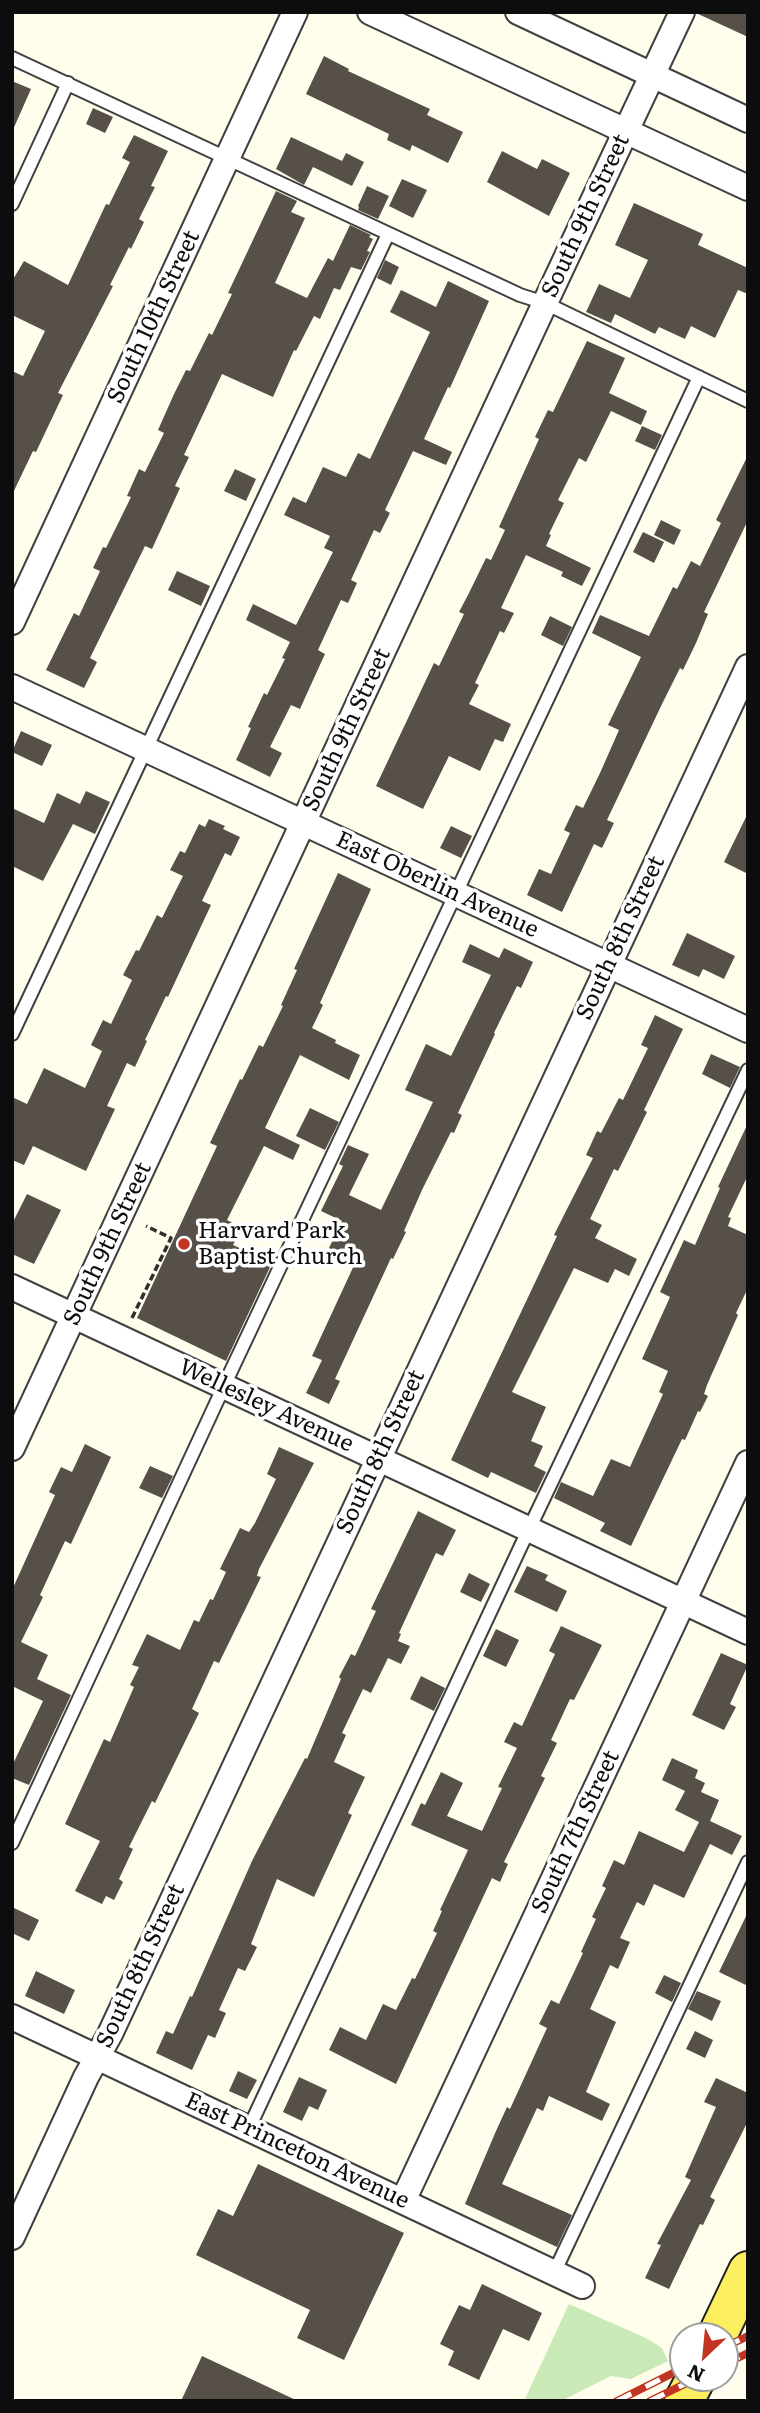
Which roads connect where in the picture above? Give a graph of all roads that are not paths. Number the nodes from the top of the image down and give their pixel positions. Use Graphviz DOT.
graph roads {
  1 [pos="295,12"];
  2 [pos="370,12"];
  3 [pos="518,12"];
  4 [pos="682,12"];
  5 [pos="12,58"];
  6 [pos="653,75"];
  7 [pos="68,83"];
  8 [pos="748,120"];
  9 [pos="626,130"];
  10 [pos="228,159"];
  11 [pos="748,188"];
  12 [pos="12,204"];
  13 [pos="388,234"];
  14 [pos="545,303"];
  15 [pos="699,377"];
  16 [pos="748,401"];
  17 [pos="12,622"];
  18 [pos="748,667"];
  19 [pos="12,687"];
  20 [pos="146,749"];
  21 [pos="304,822"];
  22 [pos="457,894"];
  23 [pos="608,965"];
  24 [pos="748,1030"];
  25 [pos="12,1034"];
  26 [pos="748,1070"];
  27 [pos="12,1287"];
  28 [pos="74,1316"];
  29 [pos="224,1386"];
  30 [pos="12,1448"];
  31 [pos="378,1458"];
  32 [pos="748,1462"];
  33 [pos="530,1529"];
  34 [pos="683,1602"];
  35 [pos="748,1632"];
  36 [pos="12,1843"];
  37 [pos="748,1862"];
  38 [pos="12,2017"];
  39 [pos="99,2056"];
  40 [pos="249,2128"];
  41 [pos="403,2201"];
  42 [pos="12,2236"];
  43 [pos="748,2271"];
  44 [pos="554,2273"];
  45 [pos="582,2286"];
  46 [pos="724,2322"];
  1 -- 10 [label="street, South 10th Street"];
  2 -- 9 [label="street"];
  3 -- 6 [label="street"];
  4 -- 6 [label="street, South 9th Street"];
  5 -- 7 [label="lane"];
  6 -- 8 [label="street"];
  6 -- 9 [label="street, South 9th Street"];
  7 -- 10 [label="lane"];
  7 -- 12 [label="lane"];
  9 -- 11 [label="street"];
  9 -- 14 [label="street, South 9th Street"];
  10 -- 13 [label="lane"];
  10 -- 17 [label="street, South 10th Street"];
  13 -- 14 [label="lane"];
  13 -- 20 [label="lane"];
  14 -- 15 [label="lane"];
  14 -- 21 [label="street, South 9th Street"];
  15 -- 16 [label="lane"];
  15 -- 22 [label="lane"];
  18 -- 23 [label="street, South 8th Street"];
  19 -- 20 [label="street, East Oberlin Avenue"];
  20 -- 21 [label="street, East Oberlin Avenue"];
  20 -- 25 [label="lane"];
  21 -- 22 [label="street, East Oberlin Avenue"];
  21 -- 28 [label="street, South 9th Street"];
  22 -- 23 [label="street, East Oberlin Avenue"];
  22 -- 29 [label="lane"];
  23 -- 24 [label="street, East Oberlin Avenue"];
  23 -- 31 [label="street, South 8th Street"];
  26 -- 33 [label="lane"];
  27 -- 28 [label="street, Wellesley Avenue"];
  28 -- 29 [label="street, Wellesley Avenue"];
  28 -- 30 [label="street, South 9th Street"];
  29 -- 31 [label="street, Wellesley Avenue"];
  29 -- 36 [label="lane"];
  31 -- 33 [label="street, Wellesley Avenue"];
  31 -- 39 [label="street, South 8th Street"];
  32 -- 34 [label="street, South 7th Street"];
  33 -- 34 [label="street, Wellesley Avenue"];
  33 -- 40 [label="lane"];
  34 -- 35 [label="street, Wellesley Avenue"];
  34 -- 41 [label="street, South 7th Street"];
  37 -- 44 [label="lane"];
  38 -- 39 [label="street, East Princeton Avenue"];
  39 -- 40 [label="street, East Princeton Avenue"];
  39 -- 42 [label="street, South 8th Street"];
  40 -- 41 [label="street, East Princeton Avenue"];
  41 -- 44 [label="street, East Princeton Avenue"];
  43 -- 46 [label="main road"];
  44 -- 45 [label="street, East Princeton Avenue"];
}
